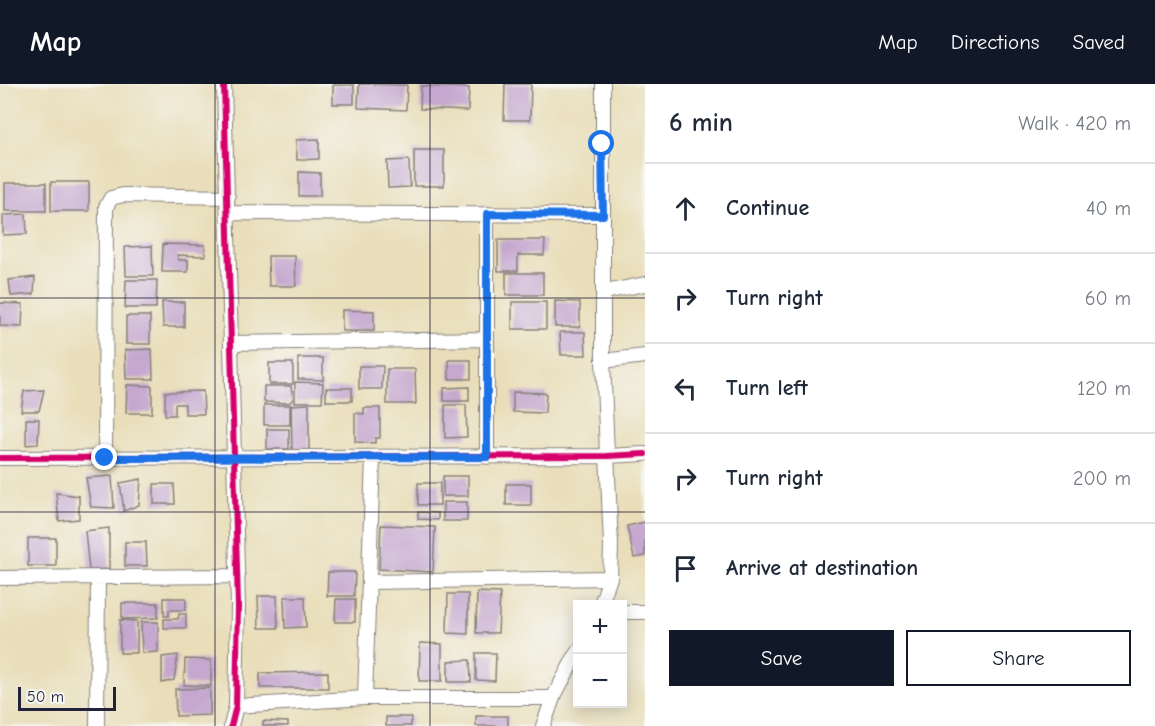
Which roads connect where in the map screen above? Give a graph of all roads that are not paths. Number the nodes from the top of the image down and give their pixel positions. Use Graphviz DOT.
graph roads {
  1 [pos="224,84"];
  2 [pos="603,84"];
  3 [pos="228,197"];
  4 [pos="228,213"];
  5 [pos="487,214"];
  6 [pos="603,215"];
  7 [pos="645,284"];
  8 [pos="605,292"];
  9 [pos="487,339"];
  10 [pos="232,343"];
  11 [pos="645,356"];
  12 [pos="603,362"];
  13 [pos="645,454"];
  14 [pos="607,456"];
  15 [pos="373,457"];
  16 [pos="487,457"];
  17 [pos="0,458"];
  18 [pos="105,458"];
  19 [pos="236,459"];
  20 [pos="238,576"];
  21 [pos="0,578"];
  22 [pos="98,578"];
  23 [pos="610,578"];
  24 [pos="370,582"];
  25 [pos="602,600"];
  26 [pos="627,612"];
  27 [pos="645,612"];
  28 [pos="576,654"];
  29 [pos="365,698"];
  30 [pos="553,698"];
  31 [pos="236,706"];
  32 [pos="97,726"];
  33 [pos="231,726"];
  34 [pos="543,726"];
  1 -- 3 [label="street"];
  2 -- 6 [label="street"];
  3 -- 4 [label="street"];
  3 -- 18 [label="street"];
  4 -- 5 [label="street"];
  4 -- 10 [label="street"];
  5 -- 6 [label="street"];
  5 -- 9 [label="street"];
  6 -- 8 [label="street"];
  7 -- 8 [label="street"];
  8 -- 12 [label="street"];
  9 -- 10 [label="street"];
  9 -- 16 [label="street"];
  10 -- 19 [label="street"];
  11 -- 12 [label="street"];
  12 -- 14 [label="street"];
  13 -- 14 [label="street"];
  14 -- 16 [label="street"];
  14 -- 23 [label="street"];
  15 -- 16 [label="street"];
  15 -- 19 [label="street"];
  15 -- 24 [label="street"];
  17 -- 18 [label="street"];
  18 -- 19 [label="street"];
  19 -- 20 [label="street"];
  20 -- 22 [label="street"];
  20 -- 31 [label="street"];
  21 -- 22 [label="street"];
  22 -- 32 [label="street"];
  23 -- 24 [label="street"];
  23 -- 25 [label="street"];
  24 -- 29 [label="street"];
  26 -- 27 [label="street"];
  28 -- 30 [label="street"];
  29 -- 30 [label="street"];
  29 -- 31 [label="street"];
  30 -- 34 [label="street"];
  31 -- 33 [label="street"];
}
